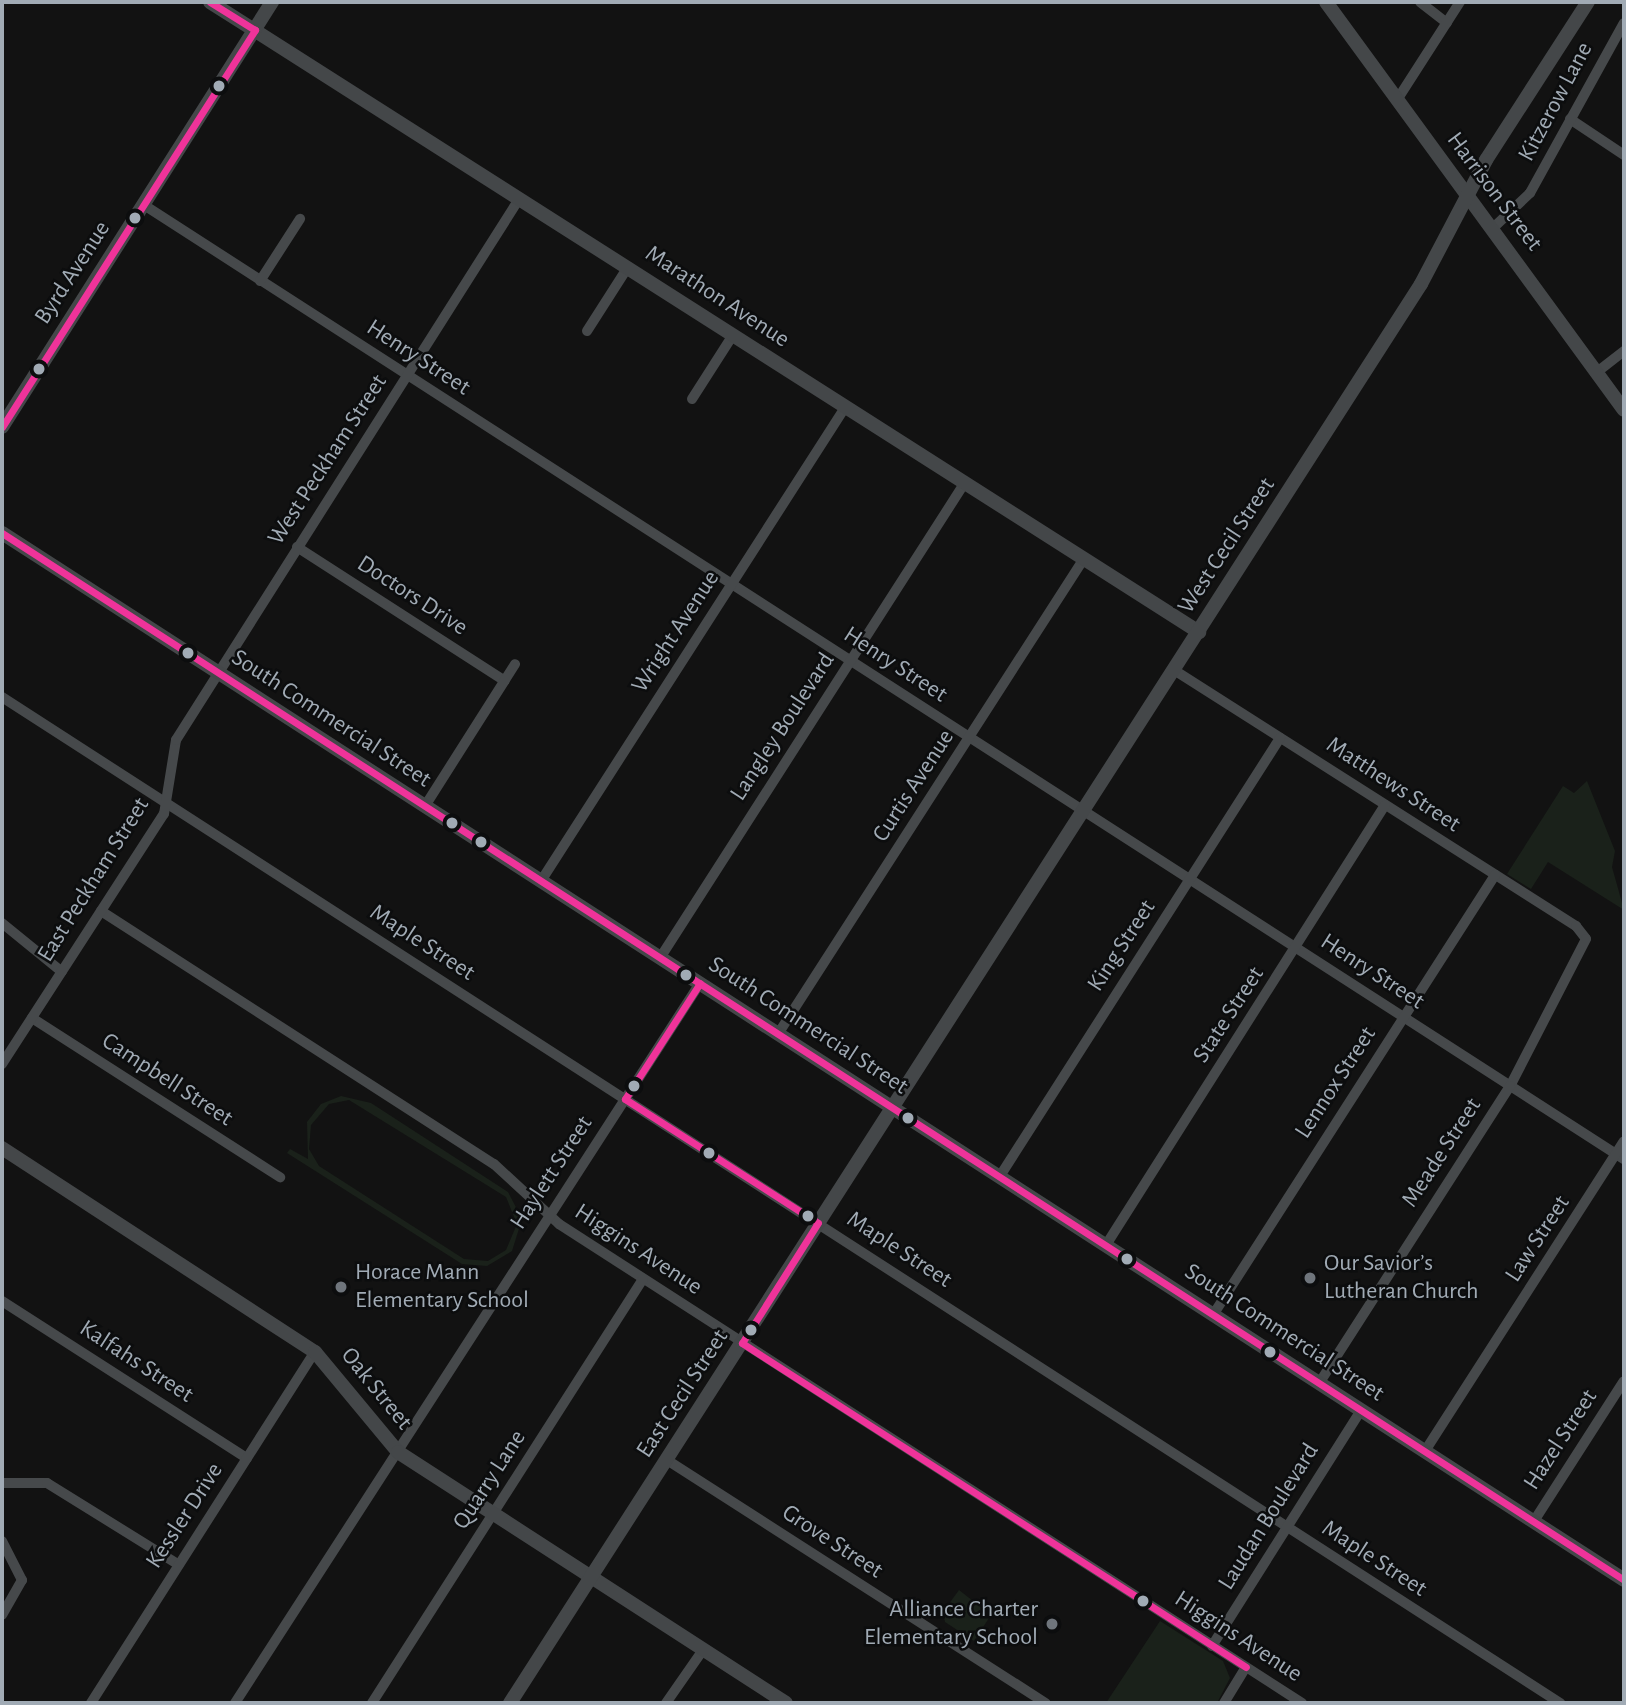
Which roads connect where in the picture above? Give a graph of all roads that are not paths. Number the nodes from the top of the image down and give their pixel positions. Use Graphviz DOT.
graph roads {
  1 [pos="210,2"];
  2 [pos="272,2"];
  3 [pos="1326,2"];
  4 [pos="1420,2"];
  5 [pos="1460,2"];
  6 [pos="1587,2"];
  7 [pos="1447,23"];
  8 [pos="1624,23"];
  9 [pos="255,30"];
  10 [pos="1397,100"];
  11 [pos="1570,119"];
  12 [pos="1624,155"];
  13 [pos="519,199"];
  14 [pos="144,205"];
  15 [pos="300,219"];
  16 [pos="1493,228"];
  17 [pos="628,267"];
  18 [pos="260,281"];
  19 [pos="587,331"];
  20 [pos="733,335"];
  21 [pos="1624,351"];
  22 [pos="1597,372"];
  23 [pos="407,376"];
  24 [pos="692,399"];
  25 [pos="846,406"];
  26 [pos="1624,410"];
  27 [pos="2,427"];
  28 [pos="964,484"];
  29 [pos="2,533"];
  30 [pos="297,547"];
  31 [pos="1083,560"];
  32 [pos="732,584"];
  33 [pos="1199,632"];
  34 [pos="851,661"];
  35 [pos="515,664"];
  36 [pos="1174,670"];
  37 [pos="217,673"];
  38 [pos="505,681"];
  39 [pos="2,697"];
  40 [pos="970,737"];
  41 [pos="1280,738"];
  42 [pos="167,804"];
  43 [pos="1385,805"];
  44 [pos="425,806"];
  45 [pos="1084,810"];
  46 [pos="1495,875"];
  47 [pos="1189,879"];
  48 [pos="541,881"];
  49 [pos="101,911"];
  50 [pos="2,923"];
  51 [pos="1586,939"];
  52 [pos="1297,948"];
  53 [pos="660,958"];
  54 [pos="62,972"];
  55 [pos="700,983"];
  56 [pos="1403,1017"];
  57 [pos="32,1018"];
  58 [pos="778,1034"];
  59 [pos="2,1065"];
  60 [pos="1510,1086"];
  61 [pos="625,1098"];
  62 [pos="892,1108"];
  63 [pos="1624,1141"];
  64 [pos="2,1148"];
  65 [pos="1621,1157"];
  66 [pos="280,1177"];
  67 [pos="1000,1177"];
  68 [pos="549,1216"];
  69 [pos="818,1223"];
  70 [pos="1106,1245"];
  71 [pos="643,1279"];
  72 [pos="2,1301"];
  73 [pos="1213,1315"];
  74 [pos="742,1343"];
  75 [pos="315,1352"];
  76 [pos="1624,1381"];
  77 [pos="1319,1383"];
  78 [pos="1362,1410"];
  79 [pos="1425,1451"];
  80 [pos="398,1452"];
  81 [pos="247,1458"];
  82 [pos="667,1460"];
  83 [pos="2,1483"];
  84 [pos="494,1514"];
  85 [pos="1534,1521"];
  86 [pos="1288,1526"];
  87 [pos="2,1541"];
  88 [pos="178,1565"];
  89 [pos="591,1577"];
  90 [pos="1624,1580"];
  91 [pos="2,1615"];
  92 [pos="1212,1646"];
  93 [pos="703,1650"];
  94 [pos="1246,1667"];
  95 [pos="91,1703"];
  96 [pos="235,1703"];
  97 [pos="372,1703"];
  98 [pos="510,1703"];
  99 [pos="666,1703"];
  100 [pos="786,1703"];
  101 [pos="1046,1703"];
  102 [pos="1224,1703"];
  103 [pos="1302,1703"];
  104 [pos="1560,1703"];
  1 -- 9 [label="main road, Marathon Avenue"];
  2 -- 9 [label="main road, Byrd Avenue"];
  3 -- 10 [label="main road, Harrison Street"];
  4 -- 7 [label="street"];
  5 -- 7 [label="street"];
  6 -- 33 [label="main road, West Cecil Street, bridge"];
  7 -- 10 [label="street"];
  8 -- 11 [label="street, Kitzerow Lane"];
  9 -- 13 [label="main road, Marathon Avenue"];
  9 -- 14 [label="main road, Byrd Avenue"];
  10 -- 16 [label="main road, Harrison Street"];
  11 -- 12 [label="street"];
  11 -- 16 [label="street, Kitzerow Lane"];
  13 -- 17 [label="main road, Marathon Avenue"];
  13 -- 23 [label="street, West Peckham Street"];
  14 -- 18 [label="street, Henry Street"];
  14 -- 27 [label="main road, Byrd Avenue"];
  15 -- 18 [label="street"];
  16 -- 22 [label="main road, Harrison Street"];
  17 -- 19 [label="street"];
  17 -- 20 [label="main road, Marathon Avenue"];
  18 -- 23 [label="street, Henry Street"];
  20 -- 24 [label="street"];
  20 -- 25 [label="main road, Marathon Avenue"];
  21 -- 22 [label="street"];
  22 -- 26 [label="main road, Harrison Street"];
  23 -- 30 [label="street, West Peckham Street"];
  23 -- 32 [label="street, Henry Street"];
  25 -- 28 [label="main road, Marathon Avenue"];
  25 -- 32 [label="street, Wright Avenue"];
  28 -- 31 [label="main road, Marathon Avenue"];
  28 -- 34 [label="street, Langley Boulevard"];
  29 -- 37 [label="main road, South Commercial Street"];
  30 -- 37 [label="street, West Peckham Street"];
  30 -- 38 [label="street, Doctors Drive"];
  31 -- 33 [label="main road, Marathon Avenue"];
  31 -- 40 [label="street, Curtis Avenue"];
  32 -- 34 [label="street, Henry Street"];
  32 -- 48 [label="street, Wright Avenue"];
  33 -- 36 [label="main road, West Cecil Street"];
  34 -- 40 [label="street, Henry Street"];
  34 -- 53 [label="street, Langley Boulevard"];
  35 -- 38 [label="street"];
  36 -- 41 [label="street, Matthews Street"];
  36 -- 45 [label="main road, West Cecil Street"];
  37 -- 42 [label="street, East Peckham Street"];
  37 -- 44 [label="main road, South Commercial Street"];
  38 -- 44 [label="street"];
  39 -- 42 [label="street, Maple Street"];
  40 -- 45 [label="street, Henry Street"];
  40 -- 58 [label="street, Curtis Avenue"];
  41 -- 43 [label="street, Matthews Street"];
  41 -- 47 [label="street, King Street"];
  42 -- 49 [label="street, East Peckham Street"];
  42 -- 61 [label="street, Maple Street"];
  43 -- 46 [label="street, Matthews Street"];
  43 -- 52 [label="street, State Street"];
  44 -- 48 [label="main road, South Commercial Street"];
  45 -- 47 [label="street, Henry Street"];
  45 -- 62 [label="main road, West Cecil Street"];
  46 -- 51 [label="street, Matthews Street"];
  46 -- 56 [label="street, Lennox Street"];
  47 -- 52 [label="street, Henry Street"];
  47 -- 67 [label="street, King Street"];
  48 -- 53 [label="main road, South Commercial Street"];
  49 -- 54 [label="street, East Peckham Street"];
  49 -- 68 [label="street, Higgins Avenue"];
  50 -- 54 [label="street"];
  51 -- 60 [label="street, Meade Street"];
  52 -- 56 [label="street, Henry Street"];
  52 -- 70 [label="street, State Street"];
  53 -- 55 [label="main road, South Commercial Street"];
  54 -- 57 [label="street, East Peckham Street"];
  55 -- 58 [label="main road, South Commercial Street"];
  55 -- 61 [label="street, Haylett Street"];
  56 -- 60 [label="street, Henry Street"];
  56 -- 73 [label="street, Lennox Street"];
  57 -- 59 [label="street, East Peckham Street"];
  57 -- 66 [label="street, Campbell Street"];
  58 -- 62 [label="main road, South Commercial Street"];
  60 -- 65 [label="street, Henry Street"];
  60 -- 77 [label="street, Meade Street"];
  61 -- 68 [label="street, Haylett Street"];
  61 -- 69 [label="street, Maple Street"];
  62 -- 67 [label="main road, South Commercial Street"];
  62 -- 69 [label="main road, East Cecil Street"];
  63 -- 65 [label="street, Law Street"];
  64 -- 75 [label="main road, Oak Street"];
  65 -- 79 [label="street, Law Street"];
  67 -- 70 [label="main road, South Commercial Street"];
  68 -- 71 [label="street, Higgins Avenue"];
  68 -- 80 [label="street, Haylett Street"];
  69 -- 74 [label="main road, East Cecil Street"];
  69 -- 86 [label="street, Maple Street"];
  70 -- 73 [label="main road, South Commercial Street"];
  71 -- 74 [label="street, Higgins Avenue"];
  71 -- 84 [label="street, Quarry Lane"];
  72 -- 81 [label="street, Kalfahs Street"];
  73 -- 77 [label="main road, South Commercial Street"];
  74 -- 82 [label="main road, East Cecil Street"];
  74 -- 92 [label="street, Higgins Avenue"];
  75 -- 80 [label="main road, Oak Street"];
  75 -- 81 [label="street, Kessler Drive"];
  76 -- 85 [label="street, Hazel Street"];
  77 -- 78 [label="main road, South Commercial Street"];
  78 -- 79 [label="main road, South Commercial Street"];
  78 -- 86 [label="street, Laudan Boulevard"];
  79 -- 85 [label="main road, South Commercial Street"];
  80 -- 84 [label="main road, Oak Street"];
  80 -- 96 [label="street, Haylett Street"];
  81 -- 88 [label="street, Kessler Drive"];
  82 -- 89 [label="main road, East Cecil Street"];
  82 -- 101 [label="street, Grove Street"];
  83 -- 88 [label="street"];
  84 -- 89 [label="main road, Oak Street"];
  84 -- 97 [label="street, Quarry Lane"];
  85 -- 90 [label="main road, South Commercial Street"];
  86 -- 92 [label="street, Laudan Boulevard"];
  86 -- 104 [label="street, Maple Street"];
  87 -- 91 [label="street"];
  88 -- 95 [label="street, Kessler Drive"];
  89 -- 93 [label="main road, Oak Street"];
  89 -- 98 [label="main road, East Cecil Street"];
  92 -- 94 [label="street, Higgins Avenue"];
  93 -- 99 [label="street"];
  93 -- 100 [label="main road, Oak Street"];
  94 -- 102 [label="street"];
  94 -- 103 [label="street, Higgins Avenue"];
}
